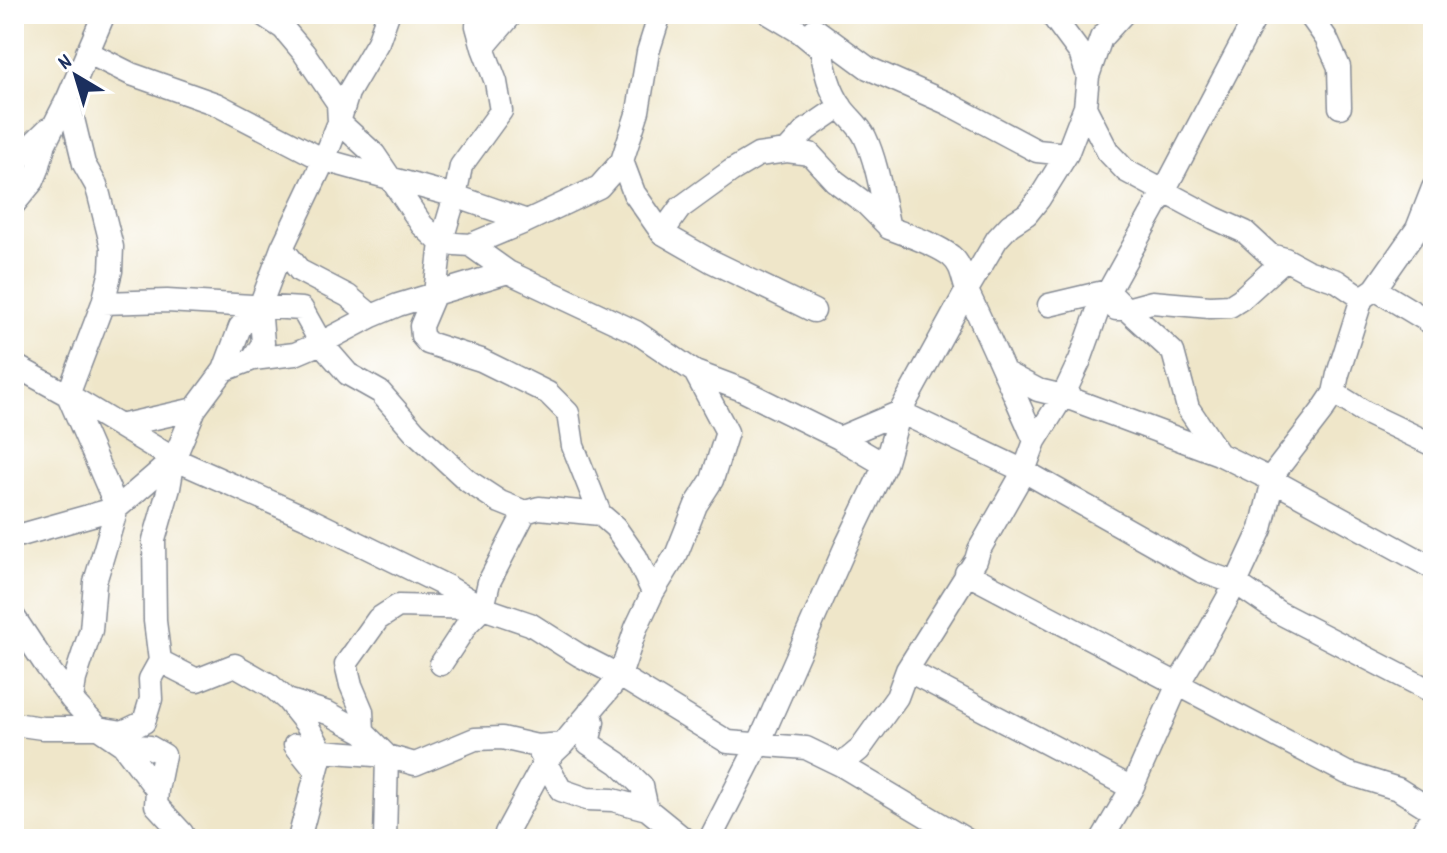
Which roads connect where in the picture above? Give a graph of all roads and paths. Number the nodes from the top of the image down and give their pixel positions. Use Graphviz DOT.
graph roads {
  1 [pos="104,14"];
  2 [pos="262,14"];
  3 [pos="388,14"];
  4 [pos="494,14"];
  5 [pos="512,14"];
  6 [pos="660,14"];
  7 [pos="770,14"];
  8 [pos="1051,14"];
  9 [pos="1123,14"];
  10 [pos="1257,14"];
  11 [pos="1309,14"];
  12 [pos="816,31"];
  13 [pos="483,48"];
  14 [pos="87,52"];
  15 [pos="1088,76"];
  16 [pos="68,98"];
  17 [pos="841,106"];
  18 [pos="1085,107"];
  19 [pos="1340,107"];
  20 [pos="56,121"];
  21 [pos="339,122"];
  22 [pos="787,151"];
  23 [pos="1067,154"];
  24 [pos="324,160"];
  25 [pos="622,161"];
  26 [pos="14,162"];
  27 [pos="391,180"];
  28 [pos="1433,188"];
  29 [pos="1164,191"];
  30 [pos="455,196"];
  31 [pos="14,204"];
  32 [pos="527,221"];
  33 [pos="889,228"];
  34 [pos="662,233"];
  35 [pos="441,243"];
  36 [pos="470,245"];
  37 [pos="282,248"];
  38 [pos="1285,259"];
  39 [pos="300,271"];
  40 [pos="508,272"];
  41 [pos="967,290"];
  42 [pos="435,293"];
  43 [pos="1368,293"];
  44 [pos="1103,300"];
  45 [pos="103,303"];
  46 [pos="1049,305"];
  47 [pos="260,306"];
  48 [pos="302,309"];
  49 [pos="1126,309"];
  50 [pos="814,311"];
  51 [pos="372,316"];
  52 [pos="1433,324"];
  53 [pos="321,343"];
  54 [pos="253,359"];
  55 [pos="14,365"];
  56 [pos="224,370"];
  57 [pos="695,372"];
  58 [pos="1004,372"];
  59 [pos="1334,393"];
  60 [pos="68,395"];
  61 [pos="1063,396"];
  62 [pos="195,409"];
  63 [pos="900,412"];
  64 [pos="119,426"];
  65 [pos="839,438"];
  66 [pos="1035,441"];
  67 [pos="1433,445"];
  68 [pos="1219,454"];
  69 [pos="174,459"];
  70 [pos="885,465"];
  71 [pos="1024,471"];
  72 [pos="1272,480"];
  73 [pos="117,508"];
  74 [pos="525,512"];
  75 [pos="600,514"];
  76 [pos="14,537"];
  77 [pos="1433,568"];
  78 [pos="966,573"];
  79 [pos="1236,583"];
  80 [pos="653,592"];
  81 [pos="483,608"];
  82 [pos="14,617"];
  83 [pos="160,661"];
  84 [pos="441,664"];
  85 [pos="907,670"];
  86 [pos="620,676"];
  87 [pos="1178,684"];
  88 [pos="1433,692"];
  89 [pos="72,700"];
  90 [pos="287,700"];
  91 [pos="590,711"];
  92 [pos="14,724"];
  93 [pos="98,728"];
  94 [pos="363,732"];
  95 [pos="728,742"];
  96 [pos="759,743"];
  97 [pos="541,754"];
  98 [pos="387,756"];
  99 [pos="319,761"];
  100 [pos="841,765"];
  101 [pos="744,772"];
  102 [pos="1132,788"];
  103 [pos="561,790"];
  104 [pos="525,797"];
  105 [pos="647,809"];
  106 [pos="1433,811"];
  107 [pos="185,839"];
  108 [pos="299,839"];
  109 [pos="385,839"];
  110 [pos="505,839"];
  111 [pos="684,839"];
  112 [pos="710,839"];
  113 [pos="965,839"];
  114 [pos="1102,839"];
  115 [pos="1419,839"];
  1 -- 14 [label="street"];
  2 -- 21 [label="street"];
  3 -- 21 [label="street"];
  4 -- 13 [label="street"];
  5 -- 13 [label="street"];
  6 -- 25 [label="street"];
  7 -- 12 [label="street"];
  8 -- 15 [label="street"];
  9 -- 15 [label="street"];
  10 -- 29 [label="street"];
  11 -- 19 [label="street"];
  12 -- 17 [label="street"];
  12 -- 23 [label="street"];
  13 -- 30 [label="street"];
  14 -- 16 [label="street"];
  14 -- 24 [label="street"];
  15 -- 18 [label="street"];
  16 -- 20 [label="street"];
  16 -- 45 [label="street"];
  17 -- 22 [label="street"];
  17 -- 33 [label="street"];
  18 -- 23 [label="street"];
  18 -- 29 [label="street"];
  20 -- 26 [label="street"];
  20 -- 31 [label="street"];
  21 -- 24 [label="street"];
  21 -- 27 [label="street"];
  22 -- 33 [label="street"];
  22 -- 34 [label="street"];
  23 -- 41 [label="street"];
  24 -- 27 [label="street"];
  24 -- 37 [label="street"];
  25 -- 32 [label="street"];
  25 -- 34 [label="street"];
  27 -- 30 [label="street"];
  27 -- 35 [label="street"];
  28 -- 43 [label="street"];
  29 -- 38 [label="street"];
  29 -- 44 [label="street"];
  30 -- 32 [label="street"];
  30 -- 35 [label="street"];
  32 -- 36 [label="street"];
  33 -- 41 [label="street"];
  34 -- 50 [label="street"];
  35 -- 36 [label="street"];
  35 -- 42 [label="street"];
  36 -- 40 [label="street"];
  37 -- 39 [label="street"];
  37 -- 47 [label="street"];
  38 -- 43 [label="street"];
  38 -- 49 [label="street"];
  39 -- 48 [label="street"];
  39 -- 51 [label="street"];
  40 -- 42 [label="street"];
  40 -- 57 [label="street"];
  41 -- 58 [label="street"];
  41 -- 63 [label="street"];
  42 -- 51 [label="street"];
  42 -- 75 [label="street"];
  43 -- 52 [label="street"];
  43 -- 59 [label="street"];
  44 -- 46 [label="street"];
  44 -- 49 [label="street"];
  44 -- 61 [label="street"];
  45 -- 47 [label="street"];
  45 -- 60 [label="street"];
  47 -- 48 [label="street"];
  47 -- 54 [label="street"];
  47 -- 56 [label="street"];
  48 -- 53 [label="street"];
  49 -- 68 [label="street"];
  51 -- 53 [label="street"];
  53 -- 54 [label="street"];
  53 -- 74 [label="street"];
  54 -- 56 [label="street"];
  55 -- 60 [label="street"];
  56 -- 62 [label="street"];
  57 -- 65 [label="street"];
  57 -- 80 [label="street"];
  58 -- 61 [label="street"];
  58 -- 66 [label="street"];
  59 -- 67 [label="street"];
  59 -- 72 [label="street"];
  60 -- 64 [label="street"];
  60 -- 73 [label="street"];
  61 -- 66 [label="street"];
  61 -- 68 [label="street"];
  62 -- 64 [label="street"];
  62 -- 69 [label="street"];
  63 -- 65 [label="street"];
  63 -- 70 [label="street"];
  63 -- 71 [label="street"];
  64 -- 69 [label="street"];
  65 -- 70 [label="street"];
  66 -- 71 [label="street"];
  68 -- 72 [label="street"];
  69 -- 73 [label="street"];
  69 -- 81 [label="street"];
  69 -- 83 [label="street"];
  70 -- 96 [label="street"];
  71 -- 78 [label="street"];
  71 -- 79 [label="street"];
  72 -- 77 [label="street"];
  72 -- 79 [label="street"];
  73 -- 76 [label="street"];
  73 -- 89 [label="street"];
  74 -- 75 [label="street"];
  74 -- 81 [label="street"];
  75 -- 80 [label="street"];
  78 -- 85 [label="street"];
  78 -- 87 [label="street"];
  79 -- 87 [label="street"];
  79 -- 88 [label="street"];
  80 -- 86 [label="street"];
  81 -- 84 [label="street"];
  81 -- 86 [label="street"];
  81 -- 94 [label="street"];
  82 -- 89 [label="street"];
  83 -- 90 [label="street"];
  83 -- 93 [label="street"];
  85 -- 100 [label="street"];
  85 -- 102 [label="street"];
  86 -- 91 [label="street"];
  86 -- 95 [label="street"];
  87 -- 102 [label="street"];
  87 -- 106 [label="street"];
  89 -- 93 [label="street"];
  90 -- 94 [label="street"];
  90 -- 99 [label="street"];
  91 -- 97 [label="street"];
  91 -- 105 [label="street"];
  92 -- 93 [label="street"];
  93 -- 107 [label="street"];
  94 -- 98 [label="street"];
  95 -- 96 [label="street"];
  95 -- 101 [label="street"];
  96 -- 100 [label="street"];
  96 -- 101 [label="street"];
  97 -- 98 [label="street"];
  97 -- 103 [label="street"];
  97 -- 104 [label="street"];
  98 -- 99 [label="street"];
  98 -- 109 [label="street"];
  99 -- 108 [label="street"];
  100 -- 113 [label="street"];
  101 -- 112 [label="street"];
  102 -- 114 [label="street"];
  103 -- 104 [label="street"];
  103 -- 105 [label="street"];
  104 -- 110 [label="street"];
  105 -- 111 [label="street"];
  106 -- 115 [label="street"];
}
